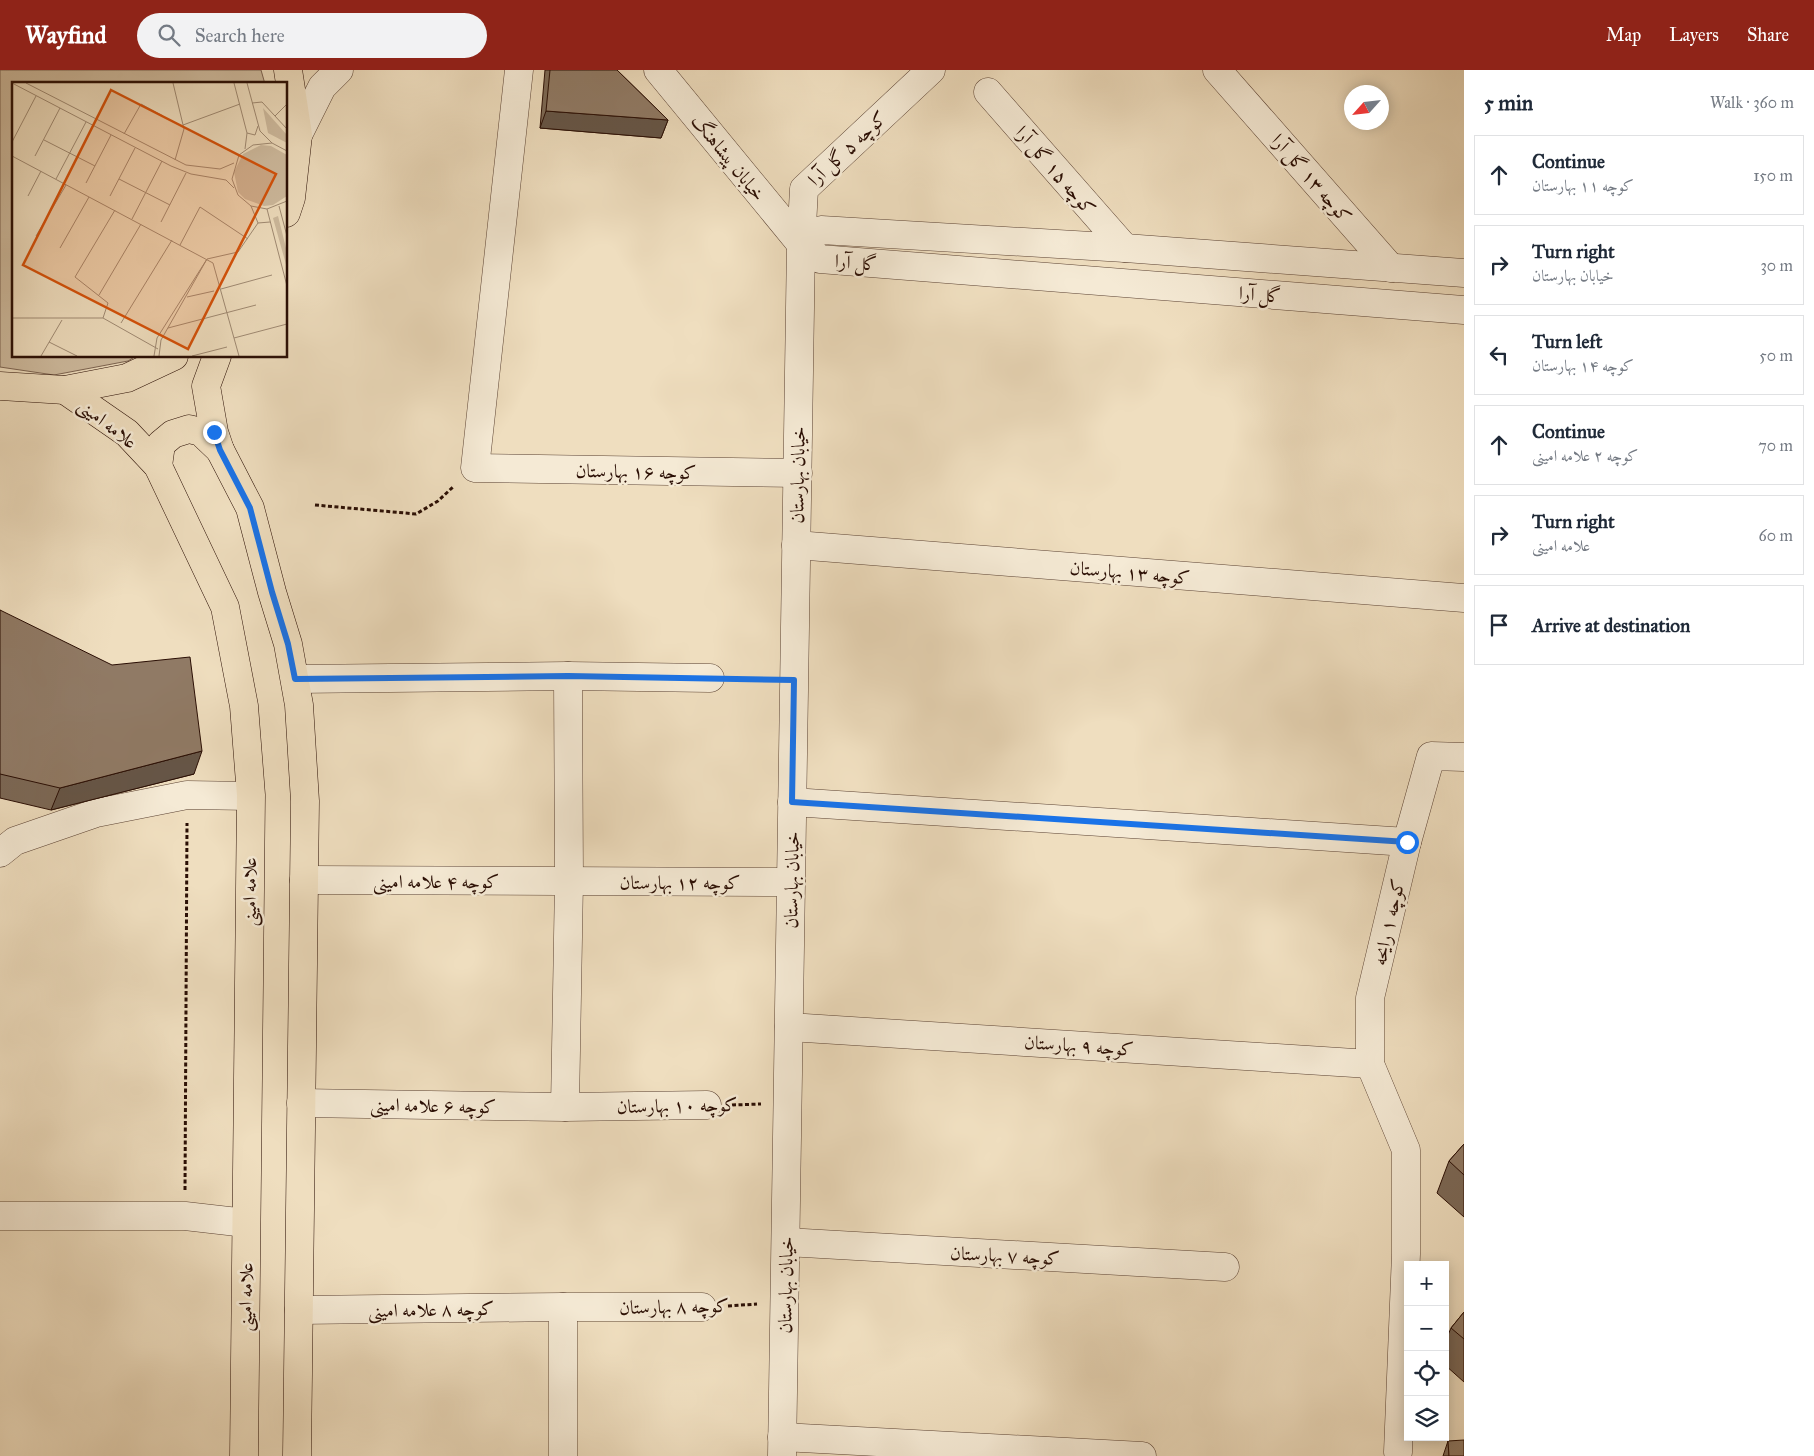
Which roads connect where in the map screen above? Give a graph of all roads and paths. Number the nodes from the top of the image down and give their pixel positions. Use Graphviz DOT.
graph roads {
  1 [pos="288,70"];
  2 [pos="339,70"];
  3 [pos="519,70"];
  4 [pos="658,70"];
  5 [pos="931,70"];
  6 [pos="1225,79"];
  7 [pos="988,92"];
  8 [pos="298,135"];
  9 [pos="288,208"];
  10 [pos="801,244"];
  11 [pos="1124,248"];
  12 [pos="1391,268"];
  13 [pos="1464,273"];
  14 [pos="1464,310"];
  15 [pos="170,358"];
  16 [pos="216,358"];
  17 [pos="0,386"];
  18 [pos="65,390"];
  19 [pos="220,450"];
  20 [pos="158,466"];
  21 [pos="475,468"];
  22 [pos="798,473"];
  23 [pos="315,505"];
  24 [pos="796,545"];
  25 [pos="1464,598"];
  26 [pos="568,676"];
  27 [pos="710,678"];
  28 [pos="295,679"];
  29 [pos="794,680"];
  30 [pos="1464,757"];
  31 [pos="187,795"];
  32 [pos="250,796"];
  33 [pos="792,802"];
  34 [pos="1407,842"];
  35 [pos="0,853"];
  36 [pos="304,880"];
  37 [pos="569,881"];
  38 [pos="791,882"];
  39 [pos="789,1027"];
  40 [pos="1370,1064"];
  41 [pos="301,1103"];
  42 [pos="788,1104"];
  43 [pos="707,1105"];
  44 [pos="565,1107"];
  45 [pos="0,1216"];
  46 [pos="185,1216"];
  47 [pos="246,1223"];
  48 [pos="786,1242"];
  49 [pos="1225,1267"];
  50 [pos="785,1303"];
  51 [pos="564,1307"];
  52 [pos="702,1307"];
  53 [pos="299,1310"];
  54 [pos="782,1446"];
  55 [pos="1398,1452"];
  56 [pos="244,1456"];
  57 [pos="297,1456"];
  58 [pos="562,1456"];
  59 [pos="1142,1456"];
  1 -- 8 [label="main road"];
  2 -- 8 [label="street"];
  3 -- 21 [label="street"];
  4 -- 10 [label="street, خیابان پیشاهنگ"];
  5 -- 10 [label="street, کوچه ۵ گل آرا"];
  6 -- 12 [label="street, کوچه ۱۳ گل آرا"];
  7 -- 11 [label="street, کوچه ۱۵ گل آرا"];
  8 -- 9 [label="main road"];
  10 -- 11 [label="street, گل آرا"];
  10 -- 14 [label="street, گل آرا"];
  10 -- 22 [label="street, خیابان بهارستان"];
  11 -- 12 [label="street, گل آرا"];
  12 -- 13 [label="street, گل آرا"];
  15 -- 18 [label="main road"];
  16 -- 19 [label="main road"];
  17 -- 18 [label="main road"];
  18 -- 20 [label="main road, علامه امینی"];
  19 -- 20 [label="main road"];
  19 -- 28 [label="main road"];
  20 -- 32 [label="main road, علامه امینی"];
  21 -- 22 [label="street, کوچه ۱۶ بهارستان"];
  21 -- 23 [label="path"];
  22 -- 24 [label="street, خیابان بهارستان"];
  24 -- 25 [label="street, کوچه ۱۳ بهارستان"];
  24 -- 29 [label="street, خیابان بهارستان"];
  26 -- 27 [label="street"];
  26 -- 28 [label="street"];
  26 -- 37 [label="street"];
  27 -- 29 [label="path"];
  28 -- 36 [label="main road"];
  29 -- 33 [label="street, خیابان بهارستان"];
  30 -- 34 [label="street, کوچه ۱ رایحه"];
  31 -- 32 [label="street"];
  31 -- 35 [label="street"];
  31 -- 46 [label="path"];
  32 -- 47 [label="main road, علامه امینی"];
  33 -- 34 [label="street"];
  33 -- 38 [label="street, خیابان بهارستان"];
  34 -- 40 [label="street, کوچه ۱ رایحه"];
  36 -- 37 [label="street, کوچه ۴ علامه امینی"];
  36 -- 41 [label="main road"];
  37 -- 38 [label="street, کوچه ۱۲ بهارستان"];
  37 -- 44 [label="street"];
  38 -- 39 [label="street, خیابان بهارستان"];
  39 -- 40 [label="street, کوچه ۹ بهارستان"];
  39 -- 42 [label="street, خیابان بهارستان"];
  40 -- 55 [label="street"];
  41 -- 44 [label="street, کوچه ۶ علامه امینی"];
  41 -- 53 [label="main road"];
  42 -- 43 [label="path, کوچه ۱۰ بهارستان"];
  42 -- 48 [label="street, خیابان بهارستان"];
  43 -- 44 [label="street, کوچه ۱۰ بهارستان"];
  45 -- 46 [label="street"];
  46 -- 47 [label="street"];
  47 -- 56 [label="main road, علامه امینی"];
  48 -- 49 [label="street, کوچه ۷ بهارستان"];
  48 -- 50 [label="street, خیابان بهارستان"];
  50 -- 52 [label="path, کوچه ۸ بهارستان"];
  50 -- 54 [label="street, خیابان بهارستان"];
  51 -- 52 [label="street, کوچه ۸ بهارستان"];
  51 -- 53 [label="street, کوچه ۸ علامه امینی"];
  51 -- 58 [label="street"];
  53 -- 57 [label="main road"];
  54 -- 59 [label="street"];
}
